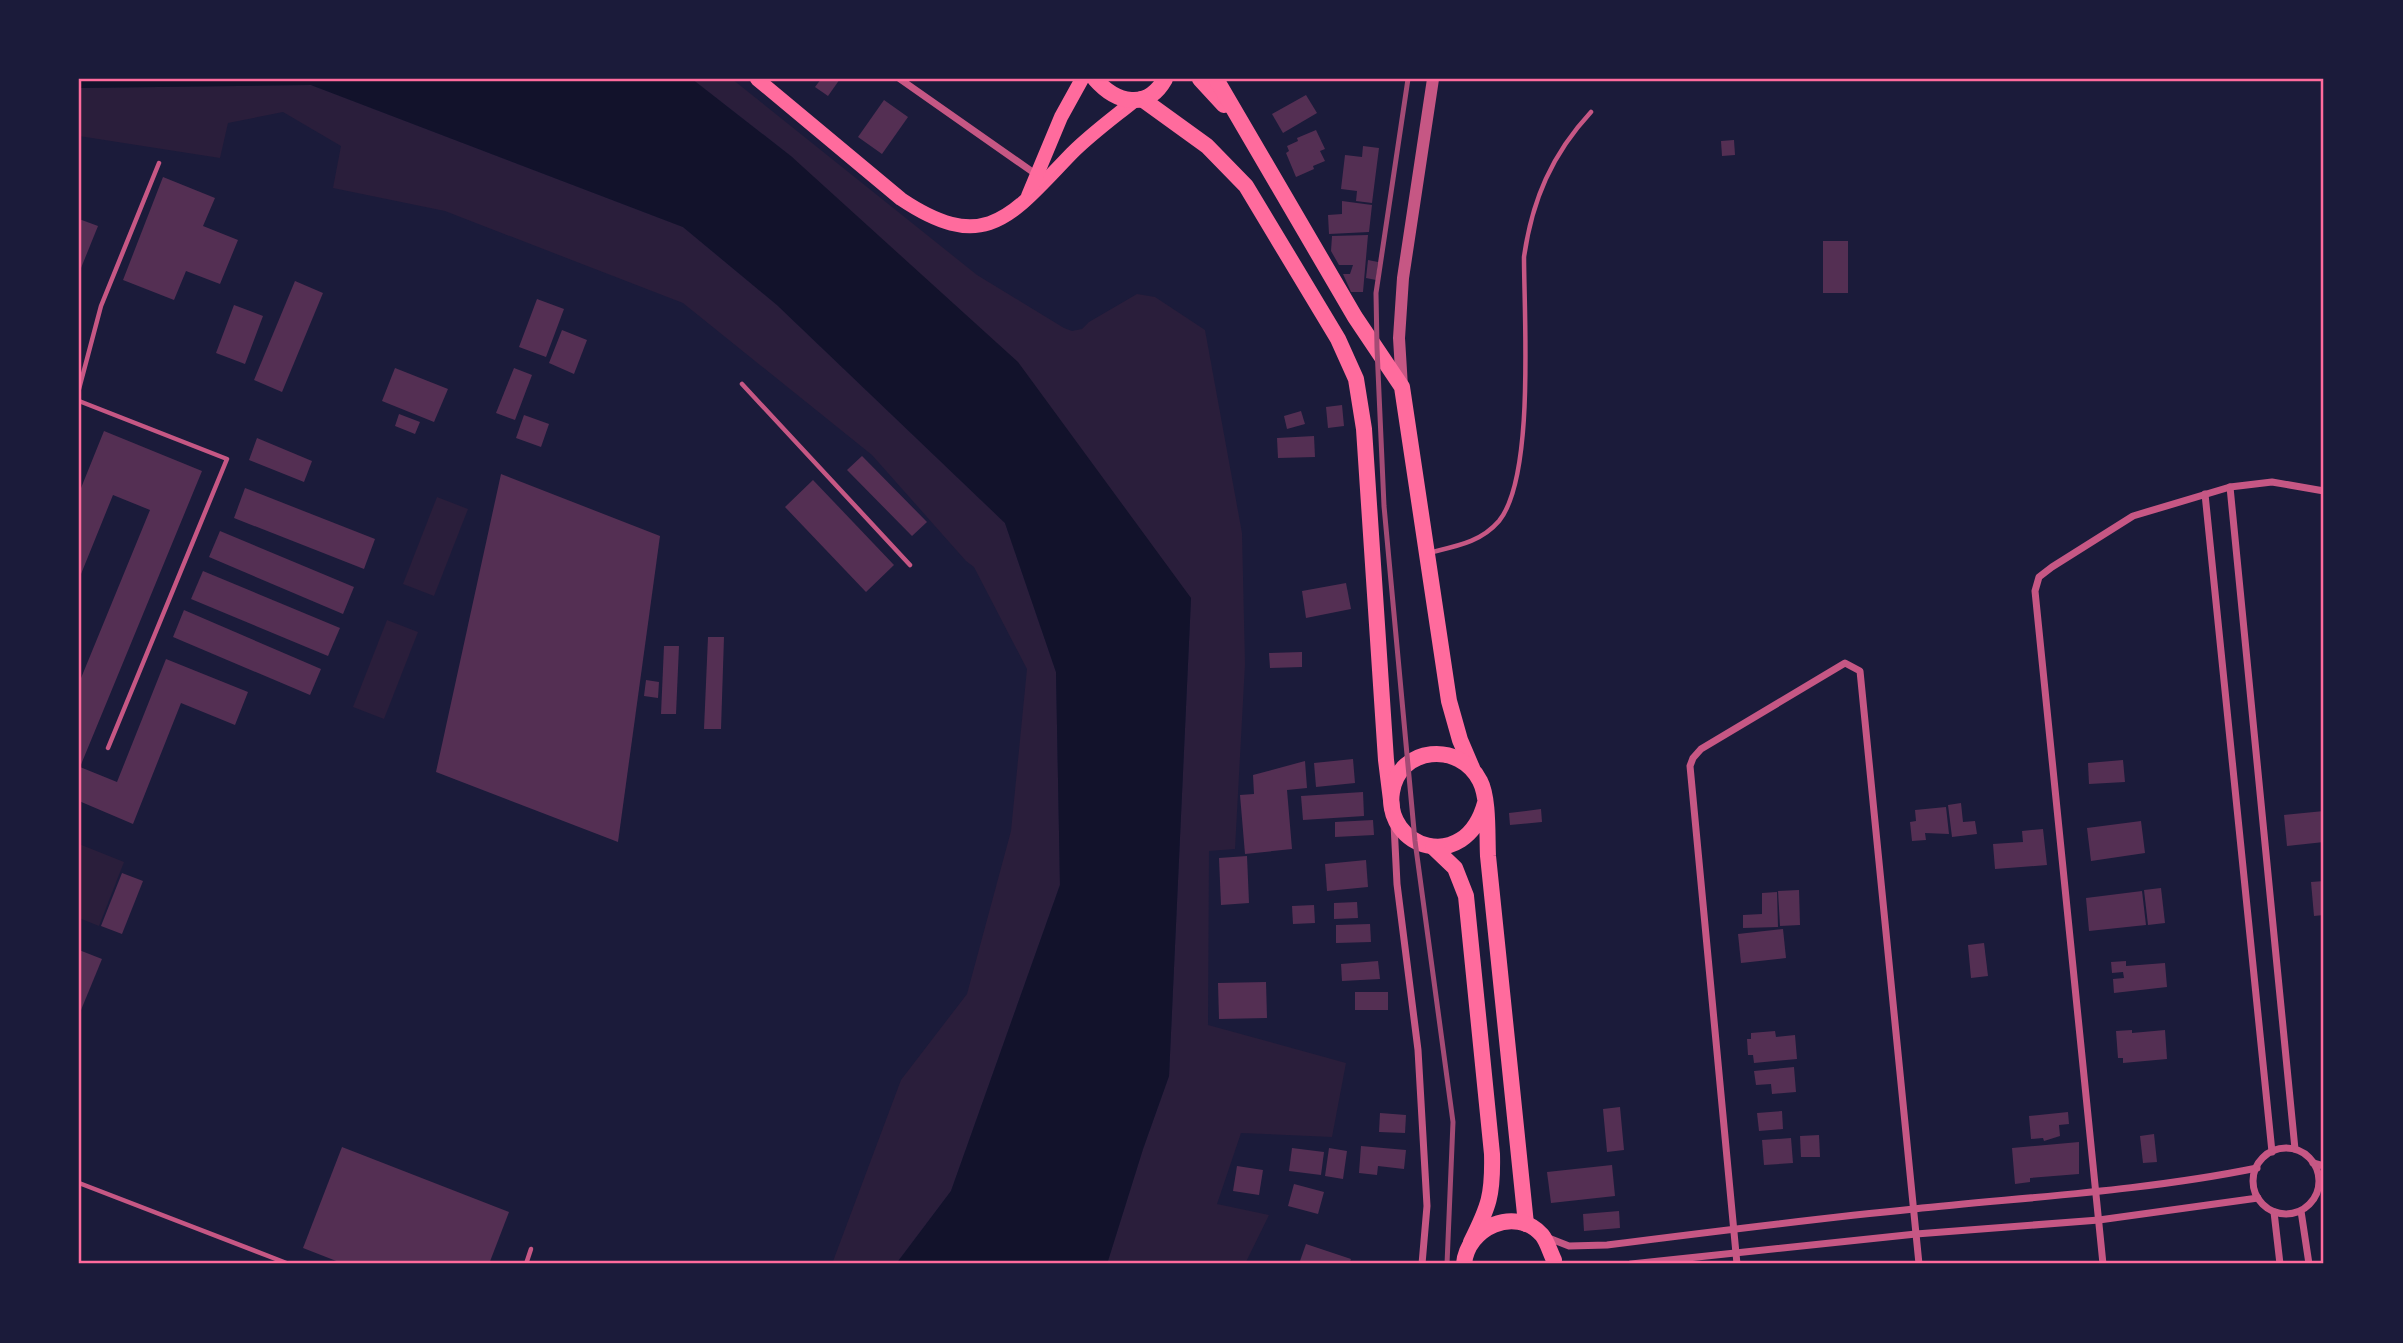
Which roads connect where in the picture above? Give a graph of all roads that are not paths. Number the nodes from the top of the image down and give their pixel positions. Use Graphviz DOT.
graph roads {
  1 [pos="757,79"];
  2 [pos="900,79"];
  3 [pos="1082,79"];
  4 [pos="1096,79"];
  5 [pos="1164,79"];
  6 [pos="1200,79"];
  7 [pos="1216,79"];
  8 [pos="1433,79"];
  9 [pos="1138,100"];
  10 [pos="1591,112"];
  11 [pos="1240,122"];
  12 [pos="159,163"];
  13 [pos="1041,178"];
  14 [pos="742,384"];
  15 [pos="1402,387"];
  16 [pos="79,389"];
  17 [pos="79,401"];
  18 [pos="2230,486"];
  19 [pos="2324,491"];
  20 [pos="2205,494"];
  21 [pos="1428,553"];
  22 [pos="910,565"];
  23 [pos="108,748"];
  24 [pos="1472,768"];
  25 [pos="1485,803"];
  26 [pos="1393,810"];
  27 [pos="1433,847"];
  28 [pos="2295,1149"];
  29 [pos="2272,1152"];
  30 [pos="2313,1163"];
  31 [pos="2324,1166"];
  32 [pos="2257,1168"];
  33 [pos="79,1183"];
  34 [pos="2321,1190"];
  35 [pos="2095,1192"];
  36 [pos="2258,1198"];
  37 [pos="1913,1209"];
  38 [pos="2301,1211"];
  39 [pos="2274,1212"];
  40 [pos="2099,1220"];
  41 [pos="1526,1224"];
  42 [pos="1733,1229"];
  43 [pos="1916,1234"];
  44 [pos="1542,1235"];
  45 [pos="1471,1242"];
  46 [pos="531,1249"];
  47 [pos="1736,1253"];
  48 [pos="289,1264"];
  49 [pos="526,1264"];
  50 [pos="1422,1264"];
  51 [pos="1464,1264"];
  52 [pos="1553,1264"];
  53 [pos="1631,1264"];
  54 [pos="1737,1264"];
  55 [pos="1919,1264"];
  56 [pos="2103,1264"];
  57 [pos="2280,1264"];
  58 [pos="2309,1264"];
  1 -- 13 [label="main road"];
  2 -- 13 [label="street"];
  3 -- 13 [label="main road"];
  4 -- 9 [label="main road"];
  5 -- 9 [label="main road"];
  6 -- 11 [label="main road"];
  7 -- 11 [label="main road"];
  8 -- 15 [label="street"];
  9 -- 13 [label="main road"];
  9 -- 26 [label="main road"];
  10 -- 21 [label="lane"];
  11 -- 15 [label="main road"];
  12 -- 16 [label="lane"];
  14 -- 22 [label="lane"];
  15 -- 21 [label="main road"];
  17 -- 23 [label="lane"];
  18 -- 19 [label="street"];
  18 -- 20 [label="street"];
  18 -- 28 [label="street"];
  20 -- 29 [label="street"];
  20 -- 35 [label="street"];
  21 -- 24 [label="main road"];
  24 -- 25 [label="main road"];
  24 -- 26 [label="main road"];
  25 -- 27 [label="main road"];
  25 -- 41 [label="main road"];
  26 -- 27 [label="main road"];
  26 -- 50 [label="street"];
  27 -- 45 [label="main road"];
  28 -- 29 [label="street"];
  28 -- 30 [label="street"];
  29 -- 32 [label="street"];
  30 -- 31 [label="street"];
  30 -- 34 [label="street"];
  32 -- 35 [label="street"];
  32 -- 36 [label="street"];
  33 -- 48 [label="lane"];
  34 -- 38 [label="street"];
  35 -- 37 [label="street"];
  35 -- 40 [label="street"];
  36 -- 39 [label="street"];
  36 -- 40 [label="street"];
  37 -- 42 [label="street"];
  37 -- 42 [label="street"];
  37 -- 43 [label="street"];
  38 -- 39 [label="street"];
  38 -- 58 [label="street"];
  39 -- 57 [label="street"];
  40 -- 43 [label="street"];
  40 -- 56 [label="street"];
  41 -- 44 [label="main road"];
  41 -- 45 [label="main road"];
  42 -- 44 [label="street"];
  42 -- 47 [label="street"];
  43 -- 47 [label="street"];
  43 -- 55 [label="street"];
  44 -- 52 [label="main road"];
  45 -- 51 [label="main road"];
  46 -- 49 [label="lane"];
  47 -- 53 [label="street"];
  47 -- 54 [label="street"];
}
